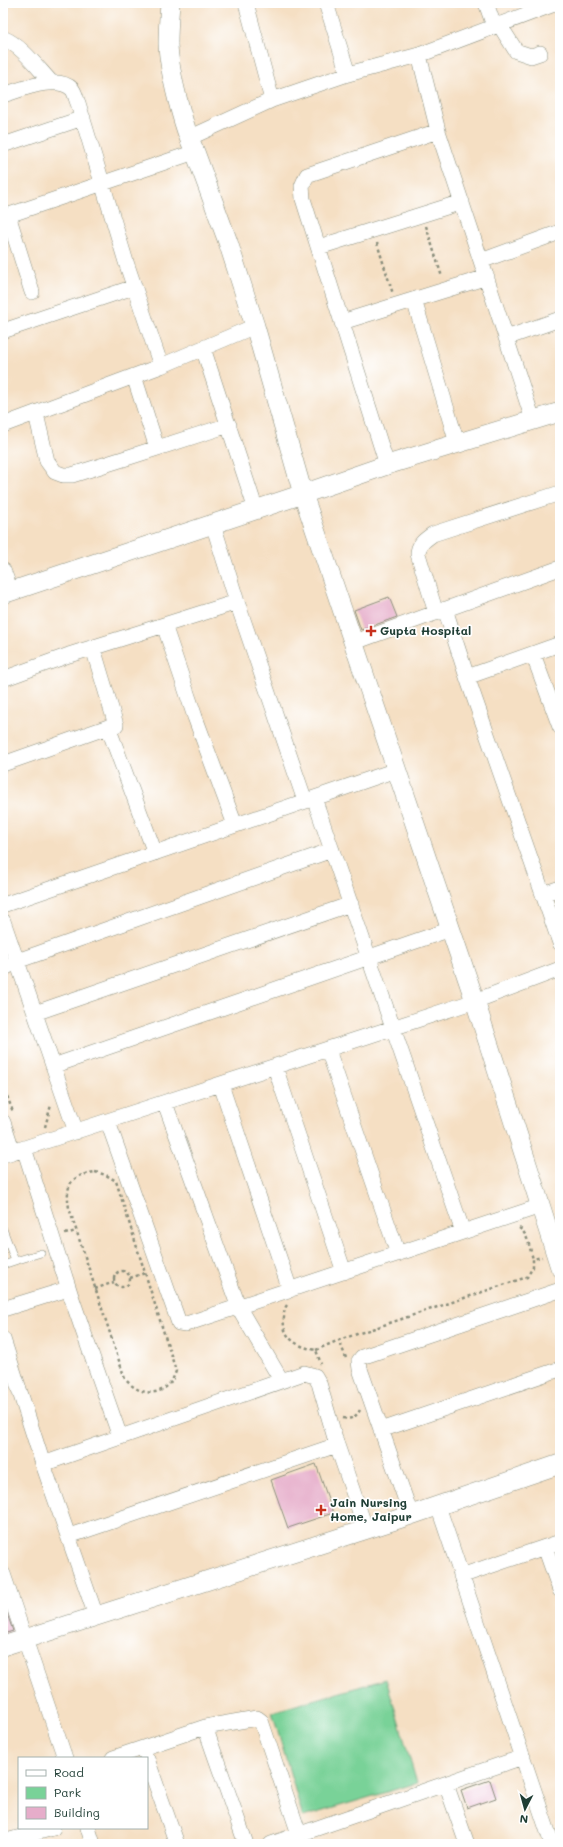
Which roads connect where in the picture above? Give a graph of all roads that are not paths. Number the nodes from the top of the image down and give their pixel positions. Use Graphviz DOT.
graph roads {
  1 [pos="170,3"];
  2 [pos="246,3"];
  3 [pos="327,3"];
  4 [pos="486,3"];
  5 [pos="556,3"];
  6 [pos="497,25"];
  7 [pos="3,38"];
  8 [pos="540,53"];
  9 [pos="419,54"];
  10 [pos="348,74"];
  11 [pos="51,82"];
  12 [pos="3,95"];
  13 [pos="272,100"];
  14 [pos="83,118"];
  15 [pos="438,131"];
  16 [pos="3,145"];
  17 [pos="192,145"];
  18 [pos="102,182"];
  19 [pos="462,202"];
  20 [pos="6,216"];
  21 [pos="560,232"];
  22 [pos="320,247"];
  23 [pos="481,261"];
  24 [pos="487,278"];
  25 [pos="134,287"];
  26 [pos="32,292"];
  27 [pos="414,300"];
  28 [pos="560,319"];
  29 [pos="342,322"];
  30 [pos="255,326"];
  31 [pos="3,331"];
  32 [pos="506,338"];
  33 [pos="203,348"];
  34 [pos="161,366"];
  35 [pos="134,376"];
  36 [pos="560,412"];
  37 [pos="36,414"];
  38 [pos="532,420"];
  39 [pos="3,424"];
  40 [pos="229,425"];
  41 [pos="457,443"];
  42 [pos="157,448"];
  43 [pos="387,465"];
  44 [pos="560,493"];
  45 [pos="303,494"];
  46 [pos="256,510"];
  47 [pos="213,524"];
  48 [pos="560,568"];
  49 [pos="3,570"];
  50 [pos="7,593"];
  51 [pos="237,602"];
  52 [pos="440,611"];
  53 [pos="164,625"];
  54 [pos="352,643"];
  55 [pos="560,644"];
  56 [pos="93,648"];
  57 [pos="533,654"];
  58 [pos="467,677"];
  59 [pos="3,679"];
  60 [pos="108,727"];
  61 [pos="560,727"];
  62 [pos="3,764"];
  63 [pos="396,770"];
  64 [pos="310,800"];
  65 [pos="235,825"];
  66 [pos="332,850"];
  67 [pos="155,853"];
  68 [pos="560,888"];
  69 [pos="543,894"];
  70 [pos="351,904"];
  71 [pos="3,905"];
  72 [pos="3,921"];
  73 [pos="451,929"];
  74 [pos="560,943"];
  75 [pos="370,957"];
  76 [pos="17,961"];
  77 [pos="3,969"];
  78 [pos="560,969"];
  79 [pos="475,1001"];
  80 [pos="35,1013"];
  81 [pos="393,1028"];
  82 [pos="328,1050"];
  83 [pos="53,1066"];
  84 [pos="275,1067"];
  85 [pos="220,1085"];
  86 [pos="165,1103"];
  87 [pos="8,1117"];
  88 [pos="108,1122"];
  89 [pos="76,1132"];
  90 [pos="13,1152"];
  91 [pos="541,1206"];
  92 [pos="3,1229"];
  93 [pos="463,1232"];
  94 [pos="41,1254"];
  95 [pos="398,1254"];
  96 [pos="558,1260"];
  97 [pos="15,1261"];
  98 [pos="3,1265"];
  99 [pos="344,1272"];
  100 [pos="68,1289"];
  101 [pos="560,1290"];
  102 [pos="290,1295"];
  103 [pos="239,1308"];
  104 [pos="3,1309"];
  105 [pos="3,1339"];
  106 [pos="560,1369"];
  107 [pos="281,1380"];
  108 [pos="381,1430"];
  109 [pos="120,1437"];
  110 [pos="337,1445"];
  111 [pos="43,1464"];
  112 [pos="560,1464"];
  113 [pos="438,1506"];
  114 [pos="411,1515"];
  115 [pos="366,1530"];
  116 [pos="68,1536"];
  117 [pos="560,1542"];
  118 [pos="545,1547"];
  119 [pos="3,1574"];
  120 [pos="461,1576"];
  121 [pos="560,1590"];
  122 [pos="96,1616"];
  123 [pos="26,1638"];
  124 [pos="3,1646"];
  125 [pos="205,1727"];
  126 [pos="146,1755"];
  127 [pos="65,1757"];
  128 [pos="125,1757"];
  129 [pos="522,1757"];
  130 [pos="148,1761"];
  131 [pos="446,1784"];
  132 [pos="49,1829"];
  133 [pos="88,1829"];
  134 [pos="299,1834"];
  135 [pos="3,1842"];
  136 [pos="92,1844"];
  137 [pos="176,1844"];
  138 [pos="246,1844"];
  139 [pos="271,1844"];
  140 [pos="467,1844"];
  141 [pos="552,1844"];
  1 -- 17 [label="street"];
  2 -- 13 [label="street"];
  3 -- 10 [label="street"];
  4 -- 6 [label="street"];
  5 -- 6 [label="street"];
  6 -- 8 [label="street"];
  6 -- 9 [label="street"];
  7 -- 11 [label="street"];
  9 -- 10 [label="street"];
  9 -- 15 [label="street"];
  10 -- 13 [label="street"];
  11 -- 12 [label="street"];
  11 -- 14 [label="street"];
  13 -- 17 [label="street"];
  14 -- 16 [label="street"];
  14 -- 18 [label="street"];
  15 -- 19 [label="street"];
  15 -- 22 [label="street"];
  17 -- 18 [label="street"];
  17 -- 30 [label="street"];
  18 -- 20 [label="street"];
  18 -- 25 [label="street"];
  19 -- 22 [label="street"];
  19 -- 23 [label="street"];
  20 -- 26 [label="street"];
  21 -- 23 [label="street"];
  22 -- 29 [label="street"];
  23 -- 24 [label="street"];
  24 -- 27 [label="street"];
  24 -- 32 [label="street"];
  25 -- 31 [label="street"];
  25 -- 34 [label="street"];
  27 -- 29 [label="street"];
  27 -- 41 [label="street"];
  28 -- 32 [label="street"];
  29 -- 43 [label="street"];
  30 -- 33 [label="street"];
  30 -- 45 [label="street"];
  32 -- 38 [label="street"];
  33 -- 34 [label="street"];
  33 -- 40 [label="street"];
  34 -- 35 [label="street"];
  35 -- 37 [label="street"];
  35 -- 42 [label="street"];
  36 -- 38 [label="street"];
  37 -- 39 [label="street"];
  37 -- 42 [label="street"];
  38 -- 41 [label="street"];
  40 -- 42 [label="street"];
  40 -- 46 [label="street"];
  41 -- 43 [label="street"];
  43 -- 45 [label="street"];
  44 -- 52 [label="street"];
  45 -- 46 [label="street"];
  45 -- 54 [label="street"];
  46 -- 47 [label="street"];
  47 -- 50 [label="street"];
  47 -- 51 [label="street"];
  48 -- 52 [label="street"];
  49 -- 50 [label="street"];
  51 -- 53 [label="street"];
  51 -- 64 [label="street"];
  52 -- 54 [label="street"];
  52 -- 58 [label="street"];
  53 -- 56 [label="street"];
  53 -- 65 [label="street"];
  54 -- 63 [label="street"];
  55 -- 57 [label="street"];
  56 -- 59 [label="street"];
  56 -- 60 [label="street"];
  57 -- 58 [label="street"];
  57 -- 61 [label="street"];
  58 -- 69 [label="street"];
  60 -- 62 [label="street"];
  60 -- 67 [label="street"];
  63 -- 64 [label="street"];
  63 -- 73 [label="street"];
  64 -- 65 [label="street"];
  64 -- 66 [label="street"];
  65 -- 67 [label="street"];
  66 -- 70 [label="street"];
  66 -- 76 [label="street"];
  67 -- 71 [label="street"];
  68 -- 69 [label="street"];
  69 -- 74 [label="street"];
  70 -- 75 [label="street"];
  70 -- 80 [label="street"];
  72 -- 76 [label="street"];
  73 -- 75 [label="street"];
  73 -- 79 [label="street"];
  75 -- 81 [label="street"];
  75 -- 83 [label="street"];
  76 -- 77 [label="street"];
  76 -- 80 [label="street"];
  78 -- 79 [label="street"];
  79 -- 81 [label="street"];
  79 -- 91 [label="street"];
  80 -- 83 [label="street"];
  81 -- 82 [label="street"];
  81 -- 93 [label="street"];
  82 -- 84 [label="street"];
  82 -- 95 [label="street"];
  83 -- 89 [label="street"];
  84 -- 85 [label="street"];
  84 -- 99 [label="street"];
  85 -- 86 [label="street"];
  85 -- 102 [label="street"];
  86 -- 88 [label="street"];
  86 -- 103 [label="street"];
  87 -- 90 [label="street"];
  88 -- 89 [label="street"];
  88 -- 103 [label="street"];
  89 -- 90 [label="street"];
  90 -- 100 [label="street"];
  91 -- 93 [label="street"];
  91 -- 96 [label="street"];
  92 -- 97 [label="lane"];
  93 -- 95 [label="street"];
  94 -- 97 [label="lane"];
  95 -- 99 [label="street"];
  97 -- 98 [label="lane"];
  99 -- 102 [label="street"];
  100 -- 104 [label="street"];
  100 -- 109 [label="street"];
  101 -- 108 [label="street"];
  102 -- 103 [label="street"];
  103 -- 107 [label="street"];
  105 -- 111 [label="street"];
  106 -- 108 [label="street"];
  107 -- 109 [label="street"];
  107 -- 110 [label="street"];
  108 -- 114 [label="street"];
  109 -- 111 [label="street"];
  110 -- 115 [label="street"];
  110 -- 116 [label="street"];
  111 -- 116 [label="street"];
  112 -- 113 [label="street"];
  113 -- 114 [label="street"];
  113 -- 120 [label="street"];
  114 -- 115 [label="street"];
  115 -- 122 [label="street"];
  116 -- 122 [label="street"];
  117 -- 118 [label="street"];
  118 -- 120 [label="street"];
  118 -- 121 [label="street"];
  119 -- 123 [label="street"];
  120 -- 129 [label="street"];
  122 -- 123 [label="street"];
  123 -- 124 [label="street"];
  123 -- 127 [label="street"];
  125 -- 126 [label="street"];
  125 -- 134 [label="street"];
  125 -- 138 [label="street"];
  126 -- 128 [label="street"];
  129 -- 131 [label="street"];
  129 -- 141 [label="street"];
  130 -- 137 [label="street"];
  131 -- 134 [label="street"];
  131 -- 140 [label="street"];
  132 -- 135 [label="street"];
  133 -- 136 [label="street"];
  134 -- 139 [label="street"];
}
